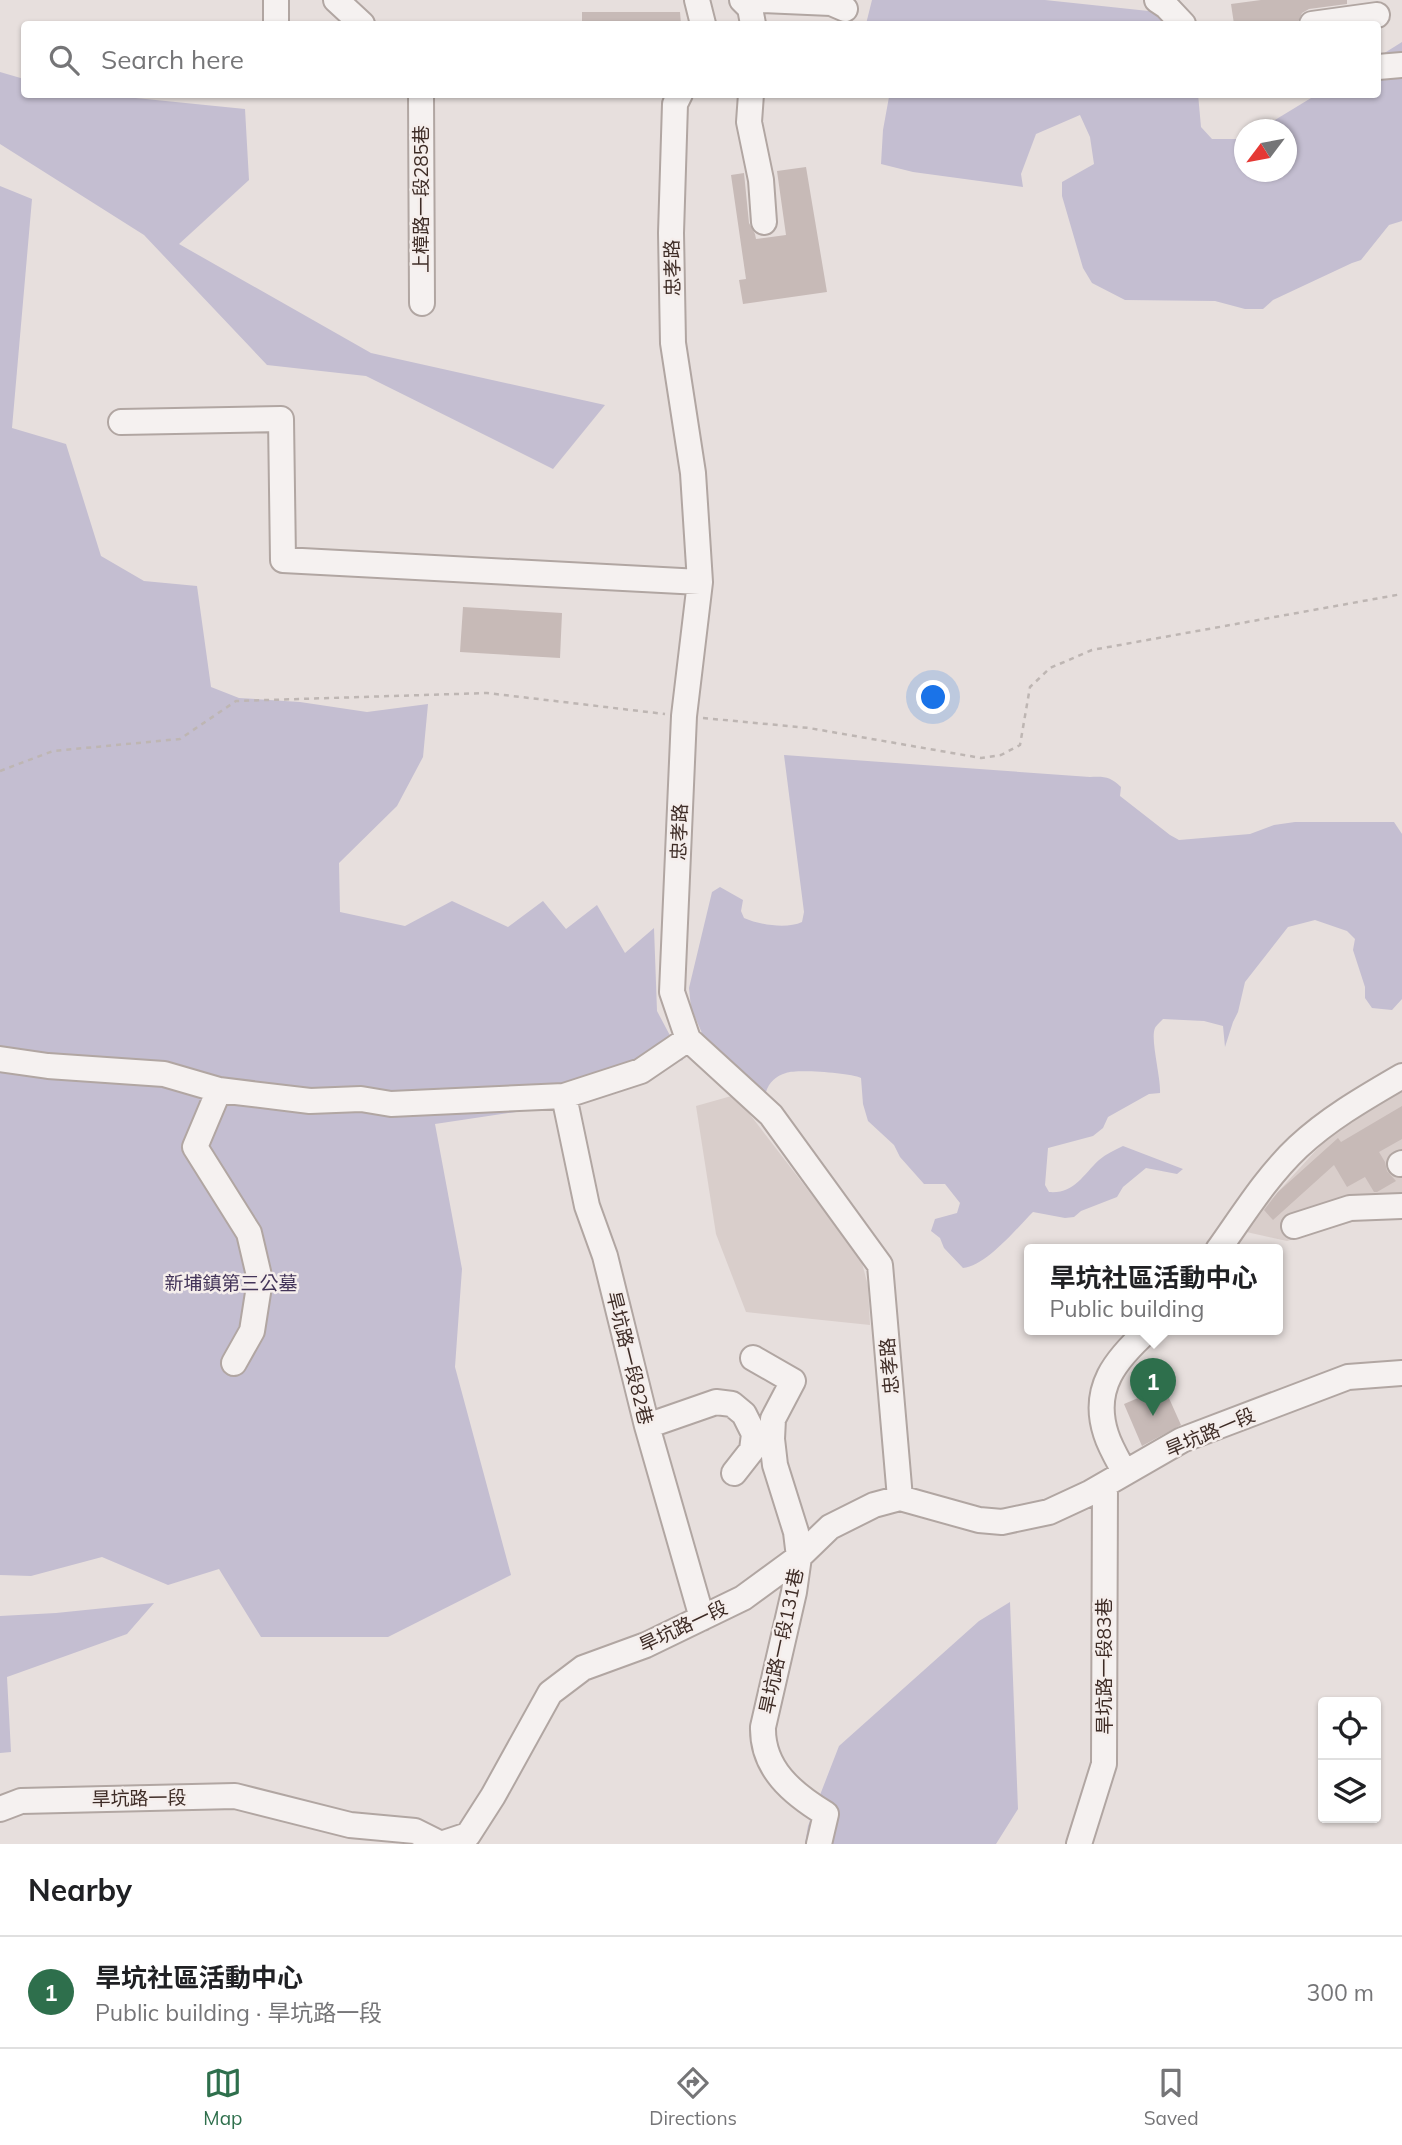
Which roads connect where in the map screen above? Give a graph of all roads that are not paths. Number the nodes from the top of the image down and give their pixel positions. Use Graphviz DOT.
graph roads {
  1 [pos="276,0"];
  2 [pos="336,0"];
  3 [pos="697,0"];
  4 [pos="742,0"];
  5 [pos="760,0"];
  6 [pos="1157,0"];
  7 [pos="845,9"];
  8 [pos="1377,15"];
  9 [pos="276,21"];
  10 [pos="359,21"];
  11 [pos="702,21"];
  12 [pos="752,21"];
  13 [pos="1180,21"];
  14 [pos="1334,21"];
  15 [pos="1402,65"];
  16 [pos="1381,67"];
  17 [pos="421,98"];
  18 [pos="678,98"];
  19 [pos="751,98"];
  20 [pos="764,222"];
  21 [pos="422,303"];
  22 [pos="121,422"];
  23 [pos="700,582"];
  24 [pos="688,1039"];
  25 [pos="0,1059"];
  26 [pos="1402,1076"];
  27 [pos="219,1090"];
  28 [pos="564,1096"];
  29 [pos="1402,1206"];
  30 [pos="1294,1226"];
  31 [pos="1222,1244"];
  32 [pos="1143,1335"];
  33 [pos="753,1358"];
  34 [pos="234,1363"];
  35 [pos="1402,1373"];
  36 [pos="647,1426"];
  37 [pos="734,1473"];
  38 [pos="1115,1479"];
  39 [pos="900,1498"];
  40 [pos="799,1557"];
  41 [pos="702,1618"];
  42 [pos="0,1809"];
  43 [pos="1086,1842"];
  44 [pos="440,1844"];
  45 [pos="819,1844"];
  1 -- 9 [label="street"];
  2 -- 10 [label="street"];
  3 -- 11 [label="street"];
  4 -- 12 [label="street"];
  5 -- 7 [label="street"];
  6 -- 13 [label="street"];
  8 -- 14 [label="street"];
  15 -- 16 [label="street"];
  17 -- 21 [label="street, 上樟路一段285巷"];
  18 -- 23 [label="street, 忠孝路"];
  19 -- 20 [label="street"];
  22 -- 23 [label="street"];
  23 -- 24 [label="street, 忠孝路"];
  24 -- 28 [label="street"];
  24 -- 39 [label="street, 忠孝路"];
  25 -- 27 [label="street"];
  26 -- 31 [label="street"];
  27 -- 28 [label="street"];
  27 -- 34 [label="street"];
  28 -- 36 [label="street, 旱坑路一段82巷"];
  29 -- 30 [label="street"];
  32 -- 38 [label="street"];
  33 -- 40 [label="street, 旱坑路一段131巷"];
  35 -- 38 [label="street, 旱坑路一段"];
  36 -- 37 [label="street"];
  36 -- 41 [label="street, 旱坑路一段82巷"];
  38 -- 39 [label="street, 旱坑路一段"];
  38 -- 43 [label="street, 旱坑路一段83巷"];
  39 -- 40 [label="street, 旱坑路一段"];
  40 -- 41 [label="street, 旱坑路一段"];
  40 -- 45 [label="street, 旱坑路一段131巷"];
  41 -- 44 [label="street, 旱坑路一段"];
  42 -- 44 [label="street, 旱坑路一段"];
}
